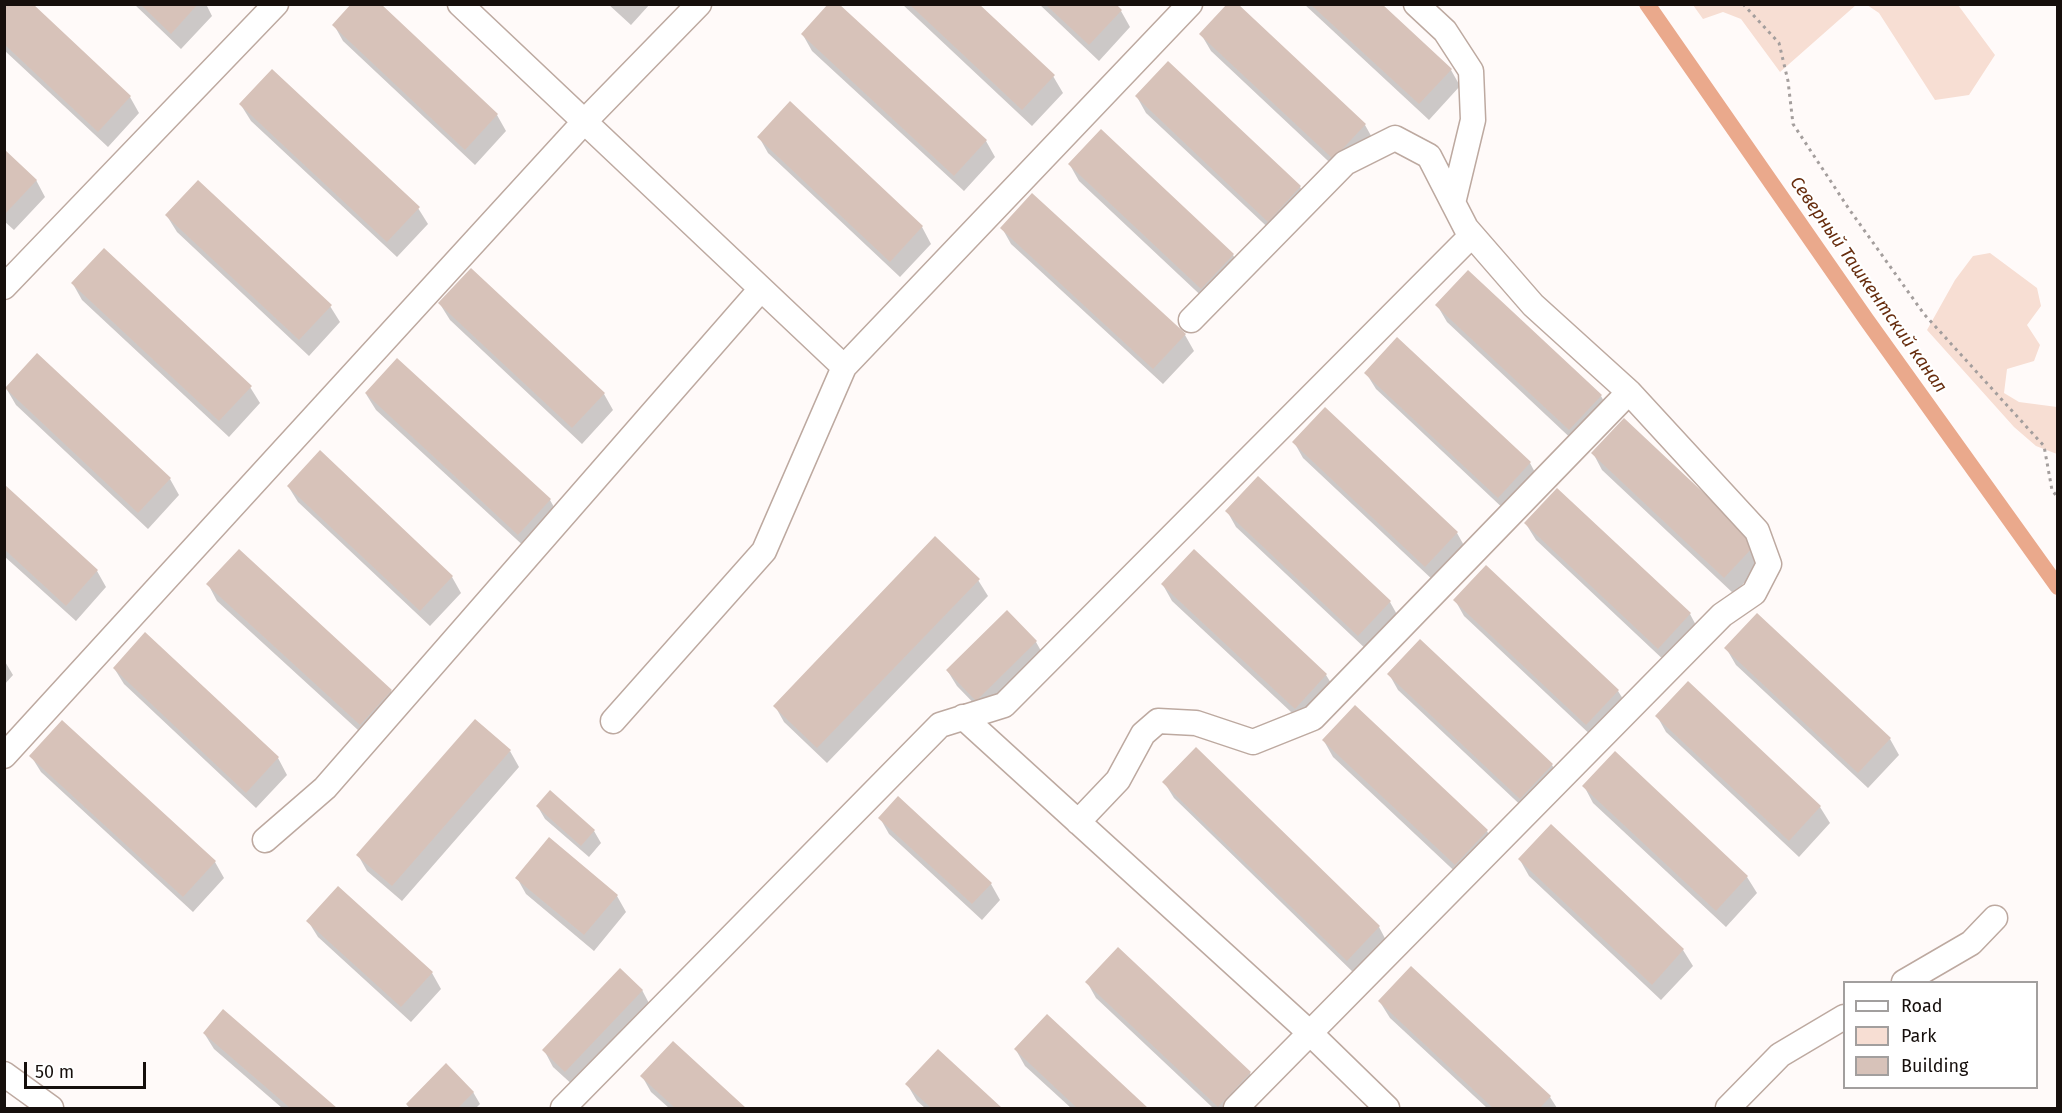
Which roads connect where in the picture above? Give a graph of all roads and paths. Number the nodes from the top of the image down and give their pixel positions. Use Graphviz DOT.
graph roads {
  1 [pos="276,4"];
  2 [pos="460,4"];
  3 [pos="699,4"];
  4 [pos="1190,4"];
  5 [pos="1416,4"];
  6 [pos="1743,4"];
  7 [pos="584,122"];
  8 [pos="1453,203"];
  9 [pos="1472,235"];
  10 [pos="4,287"];
  11 [pos="761,289"];
  12 [pos="1191,320"];
  13 [pos="844,367"];
  14 [pos="1629,392"];
  15 [pos="2058,498"];
  16 [pos="963,717"];
  17 [pos="612,721"];
  18 [pos="4,756"];
  19 [pos="1078,822"];
  20 [pos="265,840"];
  21 [pos="1995,918"];
  22 [pos="1906,981"];
  23 [pos="1843,1018"];
  24 [pos="1310,1033"];
  25 [pos="4,1074"];
  26 [pos="51,1108"];
  27 [pos="563,1108"];
  28 [pos="1236,1108"];
  29 [pos="1387,1108"];
  30 [pos="1728,1108"];
  1 -- 10 [label="street"];
  2 -- 7 [label="street"];
  3 -- 7 [label="street"];
  4 -- 13 [label="street"];
  5 -- 8 [label="street"];
  6 -- 15 [label="path"];
  7 -- 11 [label="street"];
  7 -- 18 [label="street"];
  8 -- 9 [label="street"];
  8 -- 12 [label="street"];
  9 -- 14 [label="street"];
  9 -- 16 [label="street"];
  11 -- 13 [label="street"];
  11 -- 20 [label="street"];
  13 -- 17 [label="street"];
  14 -- 19 [label="street"];
  14 -- 24 [label="street"];
  16 -- 19 [label="street"];
  16 -- 27 [label="street"];
  19 -- 24 [label="street"];
  21 -- 22 [label="street"];
  23 -- 30 [label="street"];
  24 -- 28 [label="street"];
  24 -- 29 [label="street"];
  25 -- 26 [label="street"];
}
